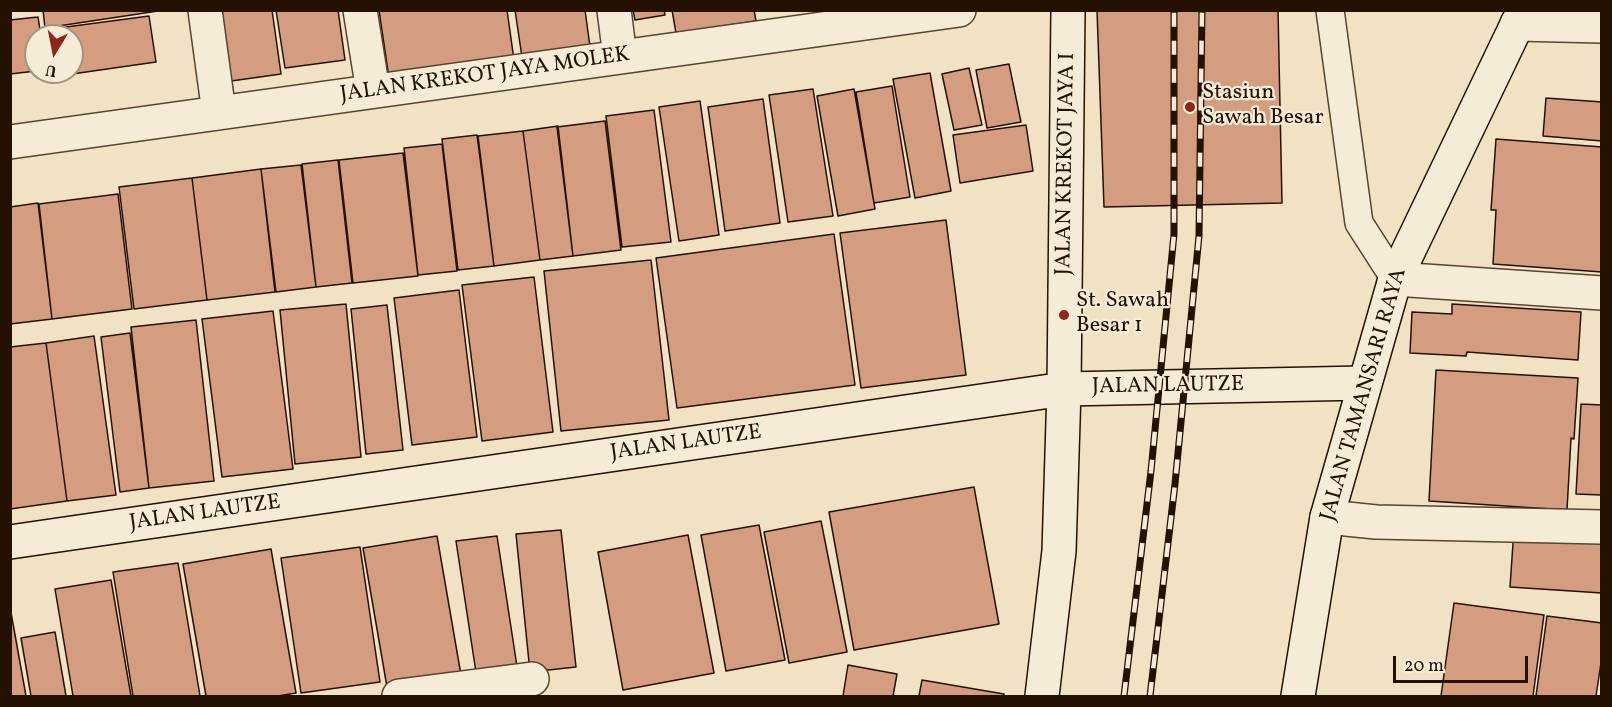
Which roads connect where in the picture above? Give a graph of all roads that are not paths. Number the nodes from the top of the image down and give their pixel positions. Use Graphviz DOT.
graph roads {
  1 [pos="205,10"];
  2 [pos="360,10"];
  3 [pos="614,10"];
  4 [pos="959,10"];
  5 [pos="1068,10"];
  6 [pos="1330,10"];
  7 [pos="1521,17"];
  8 [pos="788,22"];
  9 [pos="1602,26"];
  10 [pos="620,57"];
  11 [pos="373,91"];
  12 [pos="219,113"];
  13 [pos="10,142"];
  14 [pos="1395,279"];
  15 [pos="1602,293"];
  16 [pos="1364,383"];
  17 [pos="1064,389"];
  18 [pos="1327,517"];
  19 [pos="1602,527"];
  20 [pos="10,542"];
  21 [pos="532,679"];
  22 [pos="399,696"];
  23 [pos="1042,696"];
  24 [pos="1298,696"];
  1 -- 12 [label="street"];
  2 -- 11 [label="street"];
  3 -- 10 [label="street"];
  4 -- 8 [label="street, JALAN KREKOT JAYA MOLEK"];
  5 -- 17 [label="street, JALAN KREKOT JAYA I"];
  6 -- 14 [label="lane"];
  7 -- 9 [label="street"];
  7 -- 14 [label="street, JALAN TAMANSARI RAYA"];
  8 -- 10 [label="street, JALAN KREKOT JAYA MOLEK"];
  10 -- 11 [label="street, JALAN KREKOT JAYA MOLEK"];
  11 -- 12 [label="street, JALAN KREKOT JAYA MOLEK"];
  12 -- 13 [label="street, JALAN KREKOT JAYA MOLEK"];
  14 -- 15 [label="street"];
  14 -- 16 [label="street, JALAN TAMANSARI RAYA"];
  16 -- 17 [label="street, JALAN LAUTZE"];
  16 -- 18 [label="street, JALAN TAMANSARI RAYA"];
  17 -- 20 [label="street, JALAN LAUTZE"];
  17 -- 23 [label="street, JALAN KREKOT JAYA I"];
  18 -- 19 [label="street"];
  18 -- 24 [label="street, JALAN TAMANSARI RAYA"];
  21 -- 22 [label="street"];
}
